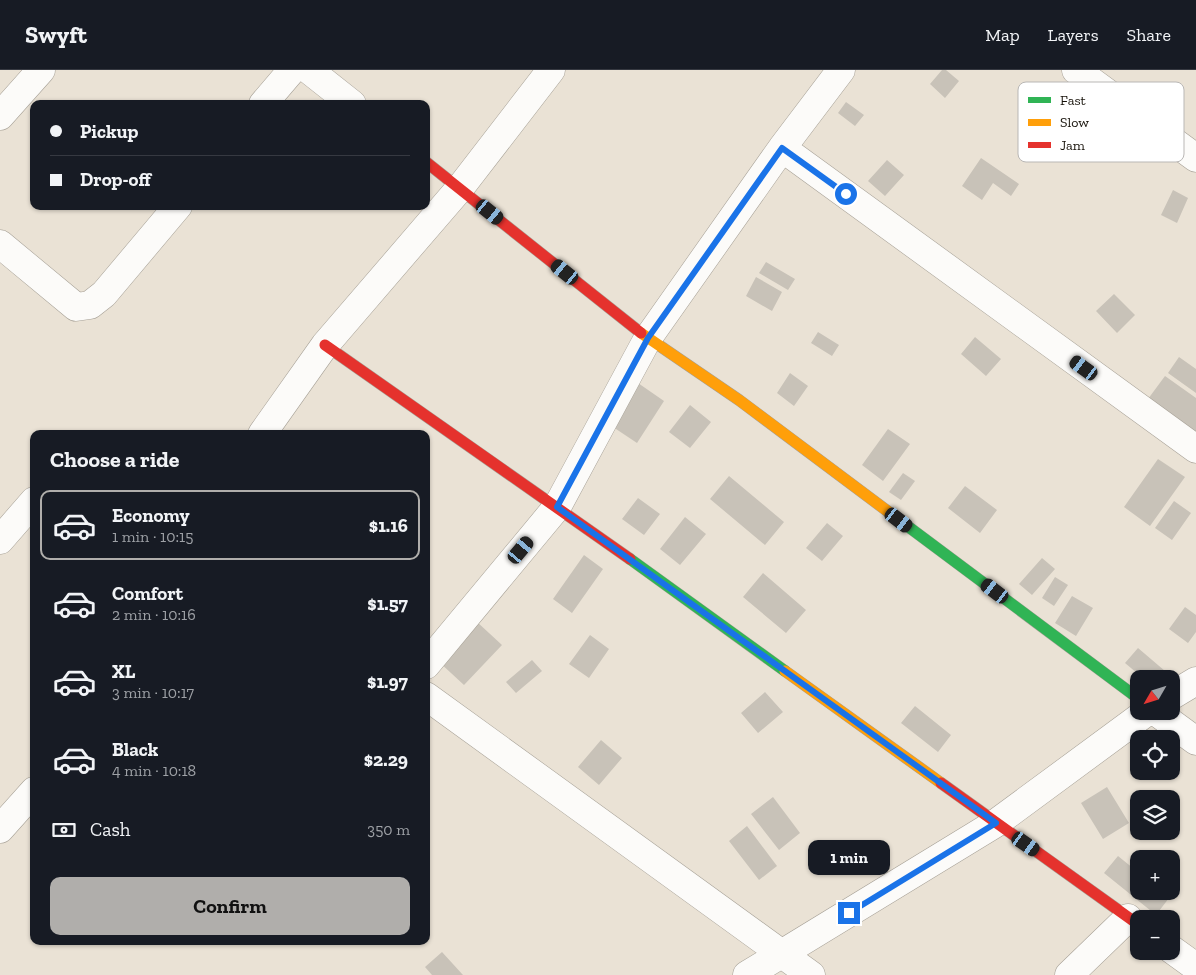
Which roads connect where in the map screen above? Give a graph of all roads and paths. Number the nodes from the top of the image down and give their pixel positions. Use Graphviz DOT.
graph roads {
  1 [pos="41,70"];
  2 [pos="292,70"];
  3 [pos="309,70"];
  4 [pos="550,70"];
  5 [pos="842,70"];
  6 [pos="1076,70"];
  7 [pos="1092,82"];
  8 [pos="266,100"];
  9 [pos="347,100"];
  10 [pos="0,116"];
  11 [pos="782,148"];
  12 [pos="1184,149"];
  13 [pos="1196,158"];
  14 [pos="430,165"];
  15 [pos="460,188"];
  16 [pos="175,210"];
  17 [pos="0,244"];
  18 [pos="648,338"];
  19 [pos="325,345"];
  20 [pos="265,430"];
  21 [pos="1196,449"];
  22 [pos="30,506"];
  23 [pos="557,507"];
  24 [pos="0,540"];
  25 [pos="430,659"];
  26 [pos="1196,681"];
  27 [pos="1180,691"];
  28 [pos="1130,692"];
  29 [pos="430,699"];
  30 [pos="1136,720"];
  31 [pos="1167,720"];
  32 [pos="1196,741"];
  33 [pos="30,795"];
  34 [pos="996,823"];
  35 [pos="0,829"];
  36 [pos="1130,918"];
  37 [pos="1130,924"];
  38 [pos="783,953"];
  39 [pos="1180,955"];
  40 [pos="1196,967"];
  41 [pos="747,975"];
  42 [pos="811,975"];
  43 [pos="1069,975"];
  1 -- 10 [label="street"];
  2 -- 8 [label="street"];
  3 -- 9 [label="street"];
  4 -- 15 [label="street"];
  5 -- 11 [label="street"];
  6 -- 7 [label="street"];
  11 -- 18 [label="street"];
  11 -- 21 [label="street"];
  12 -- 13 [label="street"];
  14 -- 15 [label="street"];
  15 -- 18 [label="street"];
  15 -- 19 [label="street"];
  16 -- 17 [label="street"];
  18 -- 23 [label="street"];
  18 -- 28 [label="street"];
  19 -- 20 [label="street"];
  19 -- 23 [label="street"];
  22 -- 24 [label="street"];
  23 -- 25 [label="street"];
  23 -- 34 [label="street"];
  26 -- 27 [label="street"];
  29 -- 38 [label="street"];
  30 -- 34 [label="street"];
  31 -- 32 [label="street"];
  33 -- 35 [label="street"];
  34 -- 36 [label="street"];
  34 -- 38 [label="street"];
  37 -- 43 [label="street"];
  38 -- 41 [label="street"];
  38 -- 42 [label="street"];
  39 -- 40 [label="street"];
}
